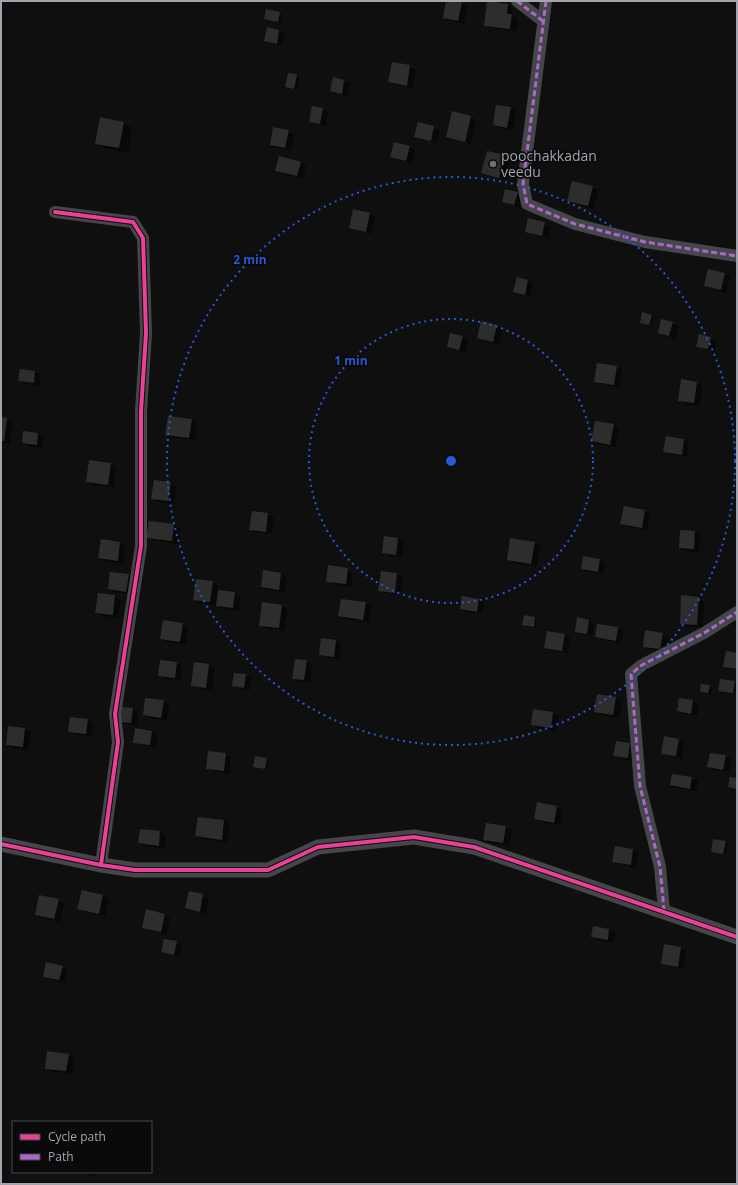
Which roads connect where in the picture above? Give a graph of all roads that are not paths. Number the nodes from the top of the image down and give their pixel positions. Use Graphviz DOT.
graph roads {
  1 [pos="518,1"];
  2 [pos="546,1"];
  3 [pos="543,21"];
  4 [pos="55,212"];
  5 [pos="737,256"];
  6 [pos="737,612"];
  7 [pos="1,844"];
  8 [pos="100,865"];
  9 [pos="664,911"];
  10 [pos="737,937"];
  1 -- 3 [label="street"];
  2 -- 3 [label="street"];
  3 -- 5 [label="street"];
  4 -- 8 [label="street"];
  6 -- 9 [label="street"];
  7 -- 8 [label="street"];
  8 -- 9 [label="street"];
  9 -- 10 [label="street"];
}
